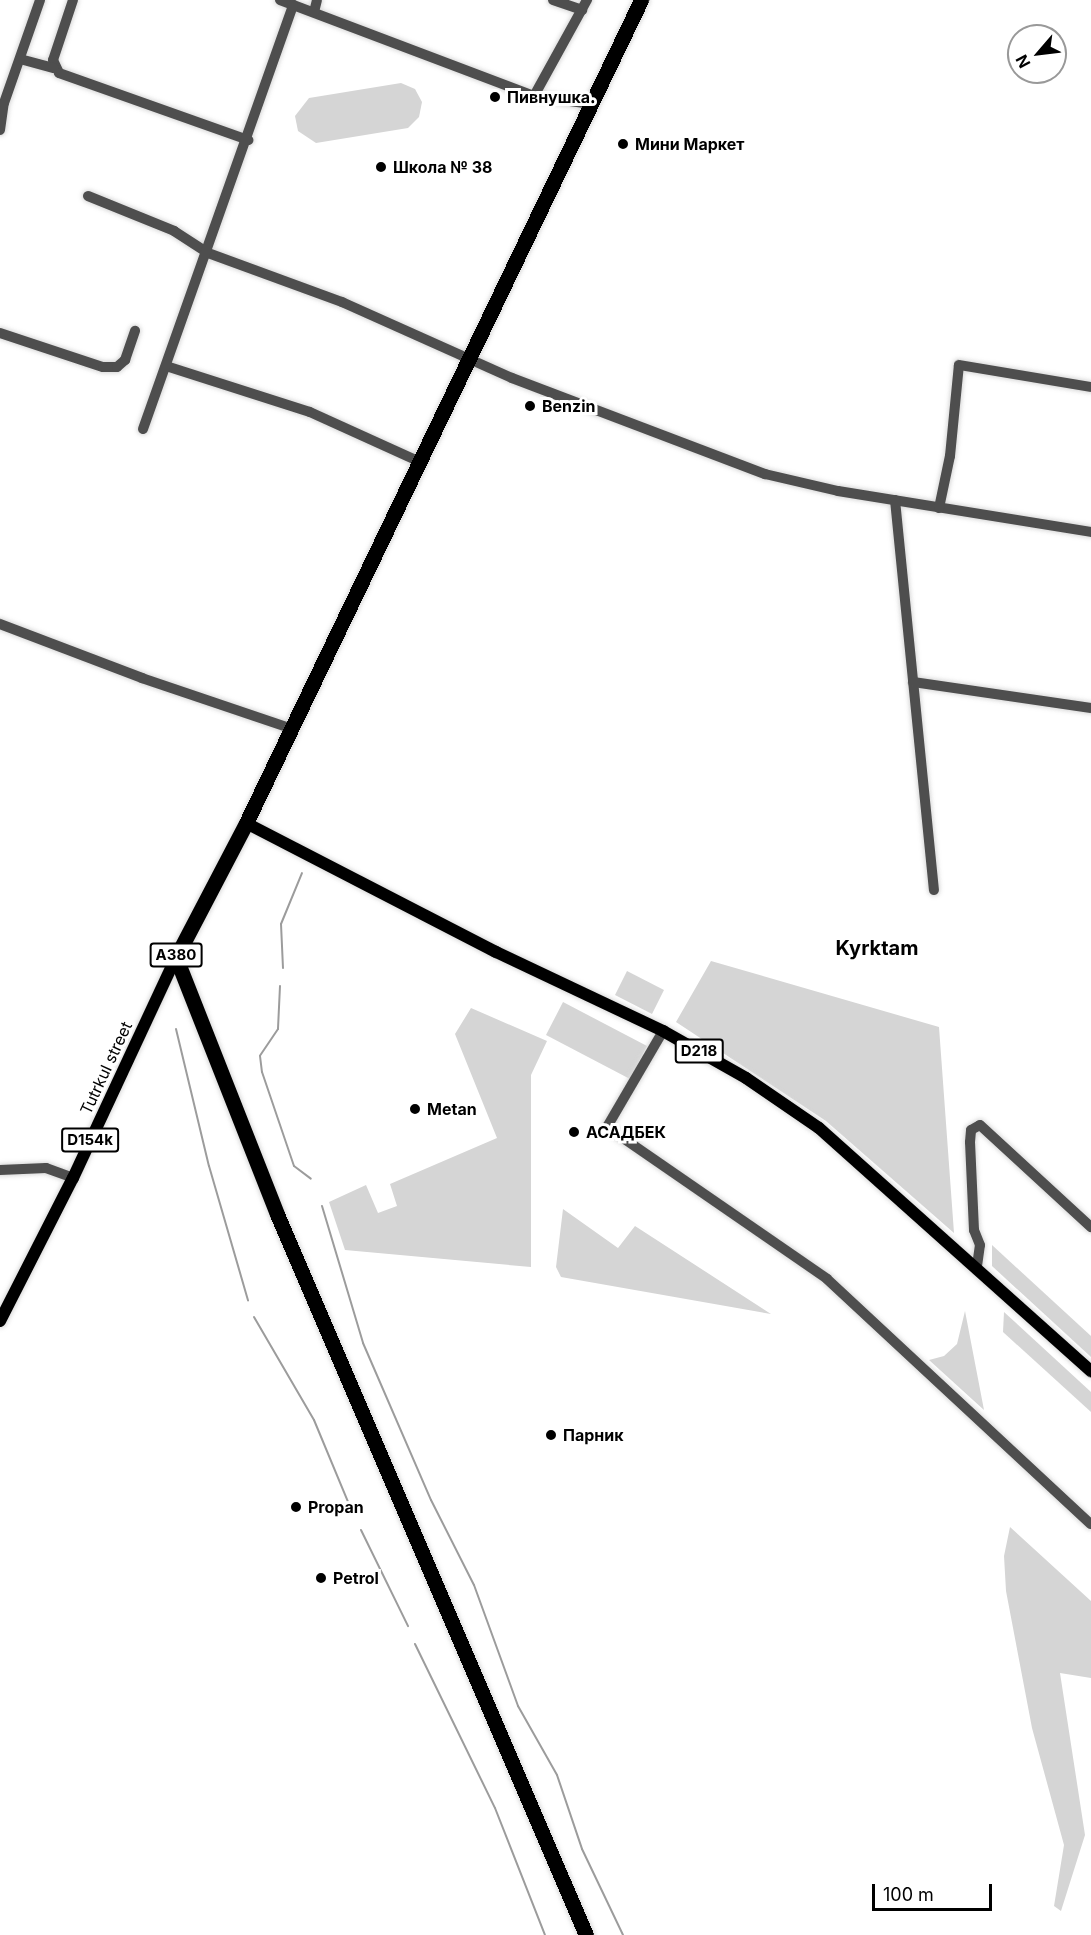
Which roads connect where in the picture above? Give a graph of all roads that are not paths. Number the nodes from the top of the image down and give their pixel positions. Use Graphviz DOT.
graph roads {
  1 [pos="40,0"];
  2 [pos="73,0"];
  3 [pos="280,0"];
  4 [pos="317,0"];
  5 [pos="554,0"];
  6 [pos="641,0"];
  7 [pos="293,4"];
  8 [pos="584,5"];
  9 [pos="314,12"];
  10 [pos="20,59"];
  11 [pos="54,68"];
  12 [pos="534,96"];
  13 [pos="591,104"];
  14 [pos="0,130"];
  15 [pos="248,140"];
  16 [pos="88,196"];
  17 [pos="208,253"];
  18 [pos="135,331"];
  19 [pos="0,333"];
  20 [pos="471,360"];
  21 [pos="165,366"];
  22 [pos="1091,387"];
  23 [pos="142,429"];
  24 [pos="418,461"];
  25 [pos="895,500"];
  26 [pos="939,508"];
  27 [pos="1091,532"];
  28 [pos="0,624"];
  29 [pos="913,682"];
  30 [pos="1091,708"];
  31 [pos="290,728"];
  32 [pos="246,823"];
  33 [pos="934,890"];
  34 [pos="176,957"];
  35 [pos="663,1030"];
  36 [pos="0,1170"];
  37 [pos="73,1178"];
  38 [pos="1091,1227"];
  39 [pos="977,1266"];
  40 [pos="0,1321"];
  41 [pos="1091,1371"];
  42 [pos="1091,1524"];
  43 [pos="586,1935"];
  1 -- 10 [label="street"];
  2 -- 11 [label="street"];
  3 -- 7 [label="street"];
  4 -- 9 [label="street"];
  5 -- 8 [label="street"];
  6 -- 13 [label="highway, A380"];
  7 -- 9 [label="street"];
  7 -- 15 [label="street"];
  8 -- 12 [label="street"];
  9 -- 12 [label="street"];
  10 -- 11 [label="street"];
  10 -- 14 [label="street"];
  11 -- 15 [label="street"];
  12 -- 13 [label="street"];
  13 -- 20 [label="highway, A380"];
  15 -- 17 [label="street"];
  16 -- 17 [label="street"];
  17 -- 20 [label="street"];
  17 -- 21 [label="street"];
  18 -- 19 [label="street"];
  20 -- 24 [label="highway, A380"];
  20 -- 25 [label="street"];
  21 -- 23 [label="street"];
  21 -- 24 [label="street"];
  22 -- 26 [label="street"];
  24 -- 31 [label="highway, A380"];
  25 -- 26 [label="street"];
  25 -- 29 [label="street"];
  26 -- 27 [label="street"];
  28 -- 31 [label="street"];
  29 -- 30 [label="street"];
  29 -- 33 [label="street"];
  31 -- 32 [label="highway, A380"];
  32 -- 34 [label="highway, A380"];
  32 -- 35 [label="main road, D218"];
  34 -- 37 [label="main road, Tutrkul street / D154k"];
  34 -- 43 [label="highway, A380"];
  35 -- 39 [label="main road, D218"];
  35 -- 42 [label="street"];
  36 -- 37 [label="street"];
  37 -- 40 [label="main road, Tutrkul street / D154k"];
  38 -- 39 [label="street"];
  39 -- 41 [label="main road, D218"];
}
